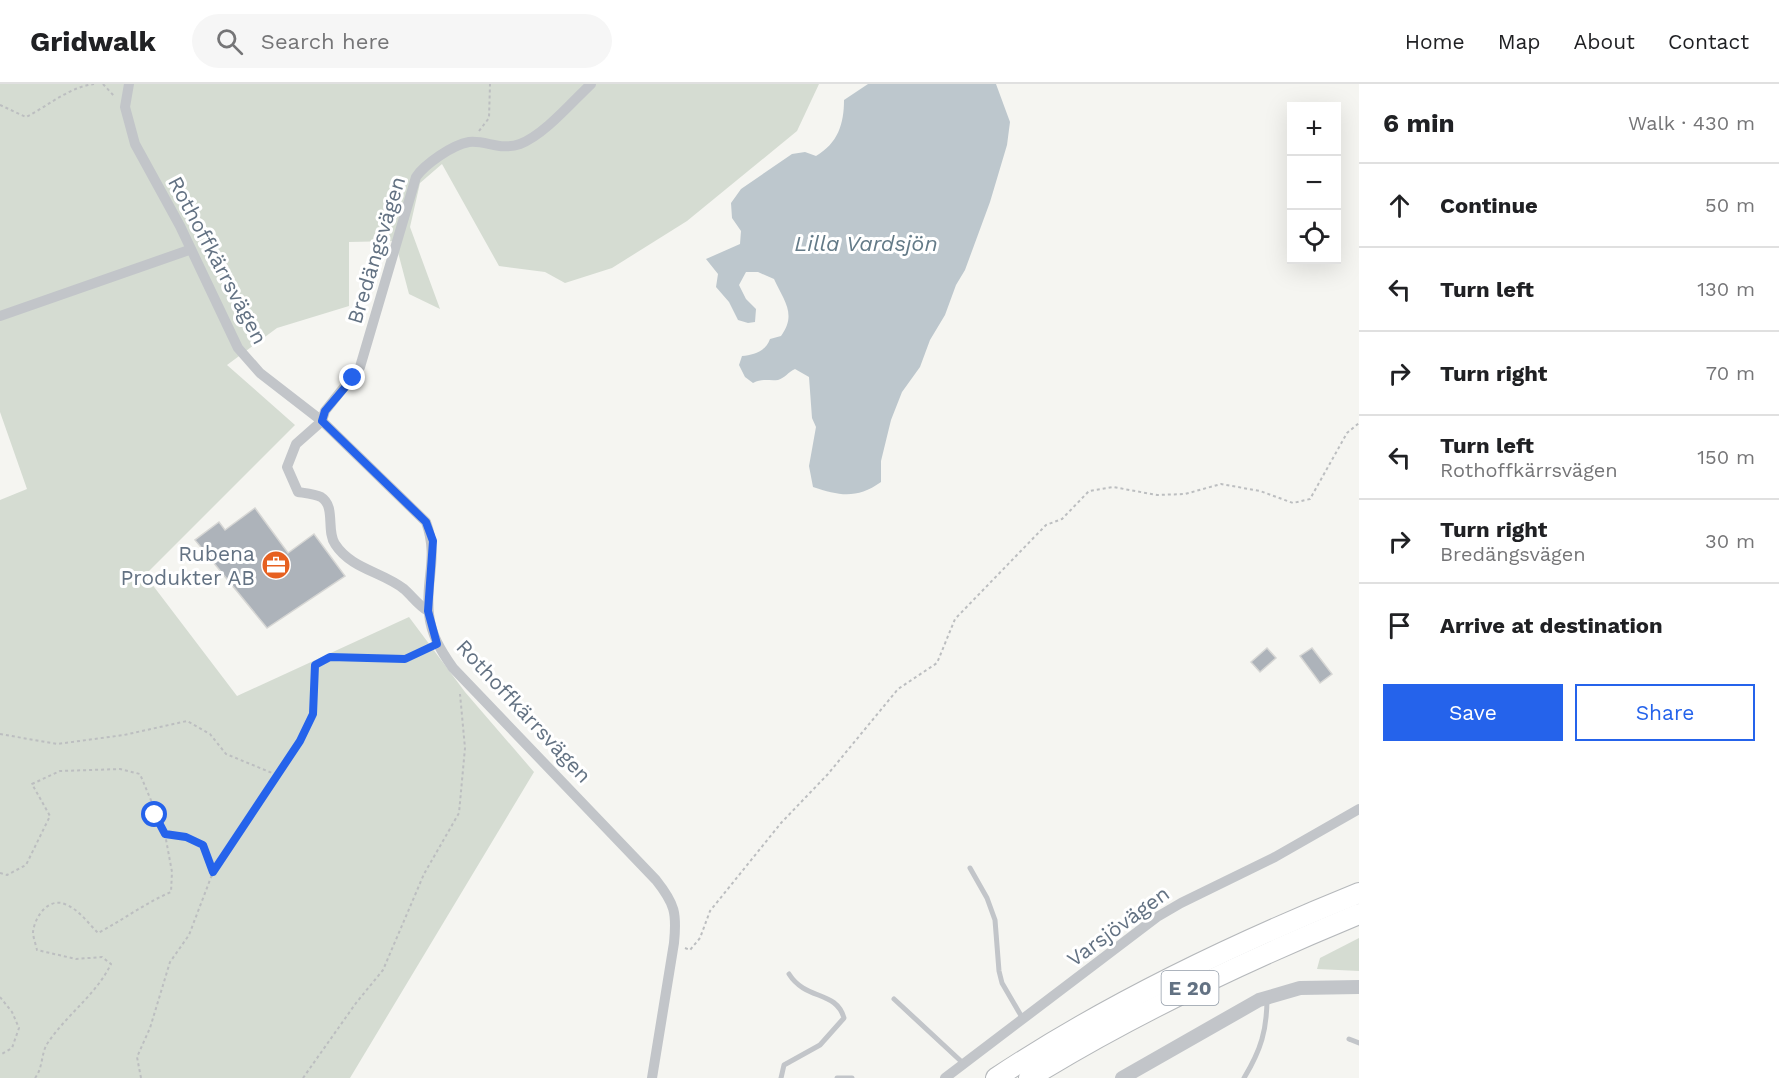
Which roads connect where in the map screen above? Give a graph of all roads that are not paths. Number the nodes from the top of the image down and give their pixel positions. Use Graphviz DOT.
graph roads {
  1 [pos="129,84"];
  2 [pos="591,84"];
  3 [pos="189,250"];
  4 [pos="0,316"];
  5 [pos="322,421"];
  6 [pos="428,611"];
  7 [pos="1359,809"];
  8 [pos="970,868"];
  9 [pos="1359,893"];
  10 [pos="1359,914"];
  11 [pos="789,974"];
  12 [pos="1359,987"];
  13 [pos="1267,998"];
  14 [pos="894,999"];
  15 [pos="1024,1020"];
  16 [pos="1349,1039"];
  17 [pos="1359,1043"];
  18 [pos="965,1065"];
  19 [pos="652,1078"];
  20 [pos="781,1078"];
  21 [pos="837,1078"];
  22 [pos="852,1078"];
  23 [pos="945,1078"];
  24 [pos="996,1078"];
  25 [pos="1029,1078"];
  26 [pos="1122,1078"];
  27 [pos="1244,1078"];
  1 -- 3 [label="street, Rothoffkärrsvägen"];
  2 -- 5 [label="street, Bredängsvägen"];
  3 -- 4 [label="street"];
  3 -- 5 [label="street, Rothoffkärrsvägen"];
  5 -- 6 [label="street, Rothoffkärrsvägen"];
  5 -- 6 [label="street, Bredängsvägen"];
  6 -- 19 [label="street, Rothoffkärrsvägen"];
  7 -- 15 [label="street, Varsjövägen"];
  8 -- 15 [label="lane"];
  9 -- 24 [label="highway, E 20"];
  10 -- 25 [label="highway, E 20"];
  11 -- 20 [label="lane"];
  12 -- 13 [label="street"];
  13 -- 26 [label="street"];
  13 -- 27 [label="lane"];
  14 -- 18 [label="lane"];
  15 -- 18 [label="street, Varsjövägen"];
  16 -- 17 [label="lane"];
  18 -- 23 [label="street, Varsjövägen"];
  21 -- 22 [label="lane"];
}
